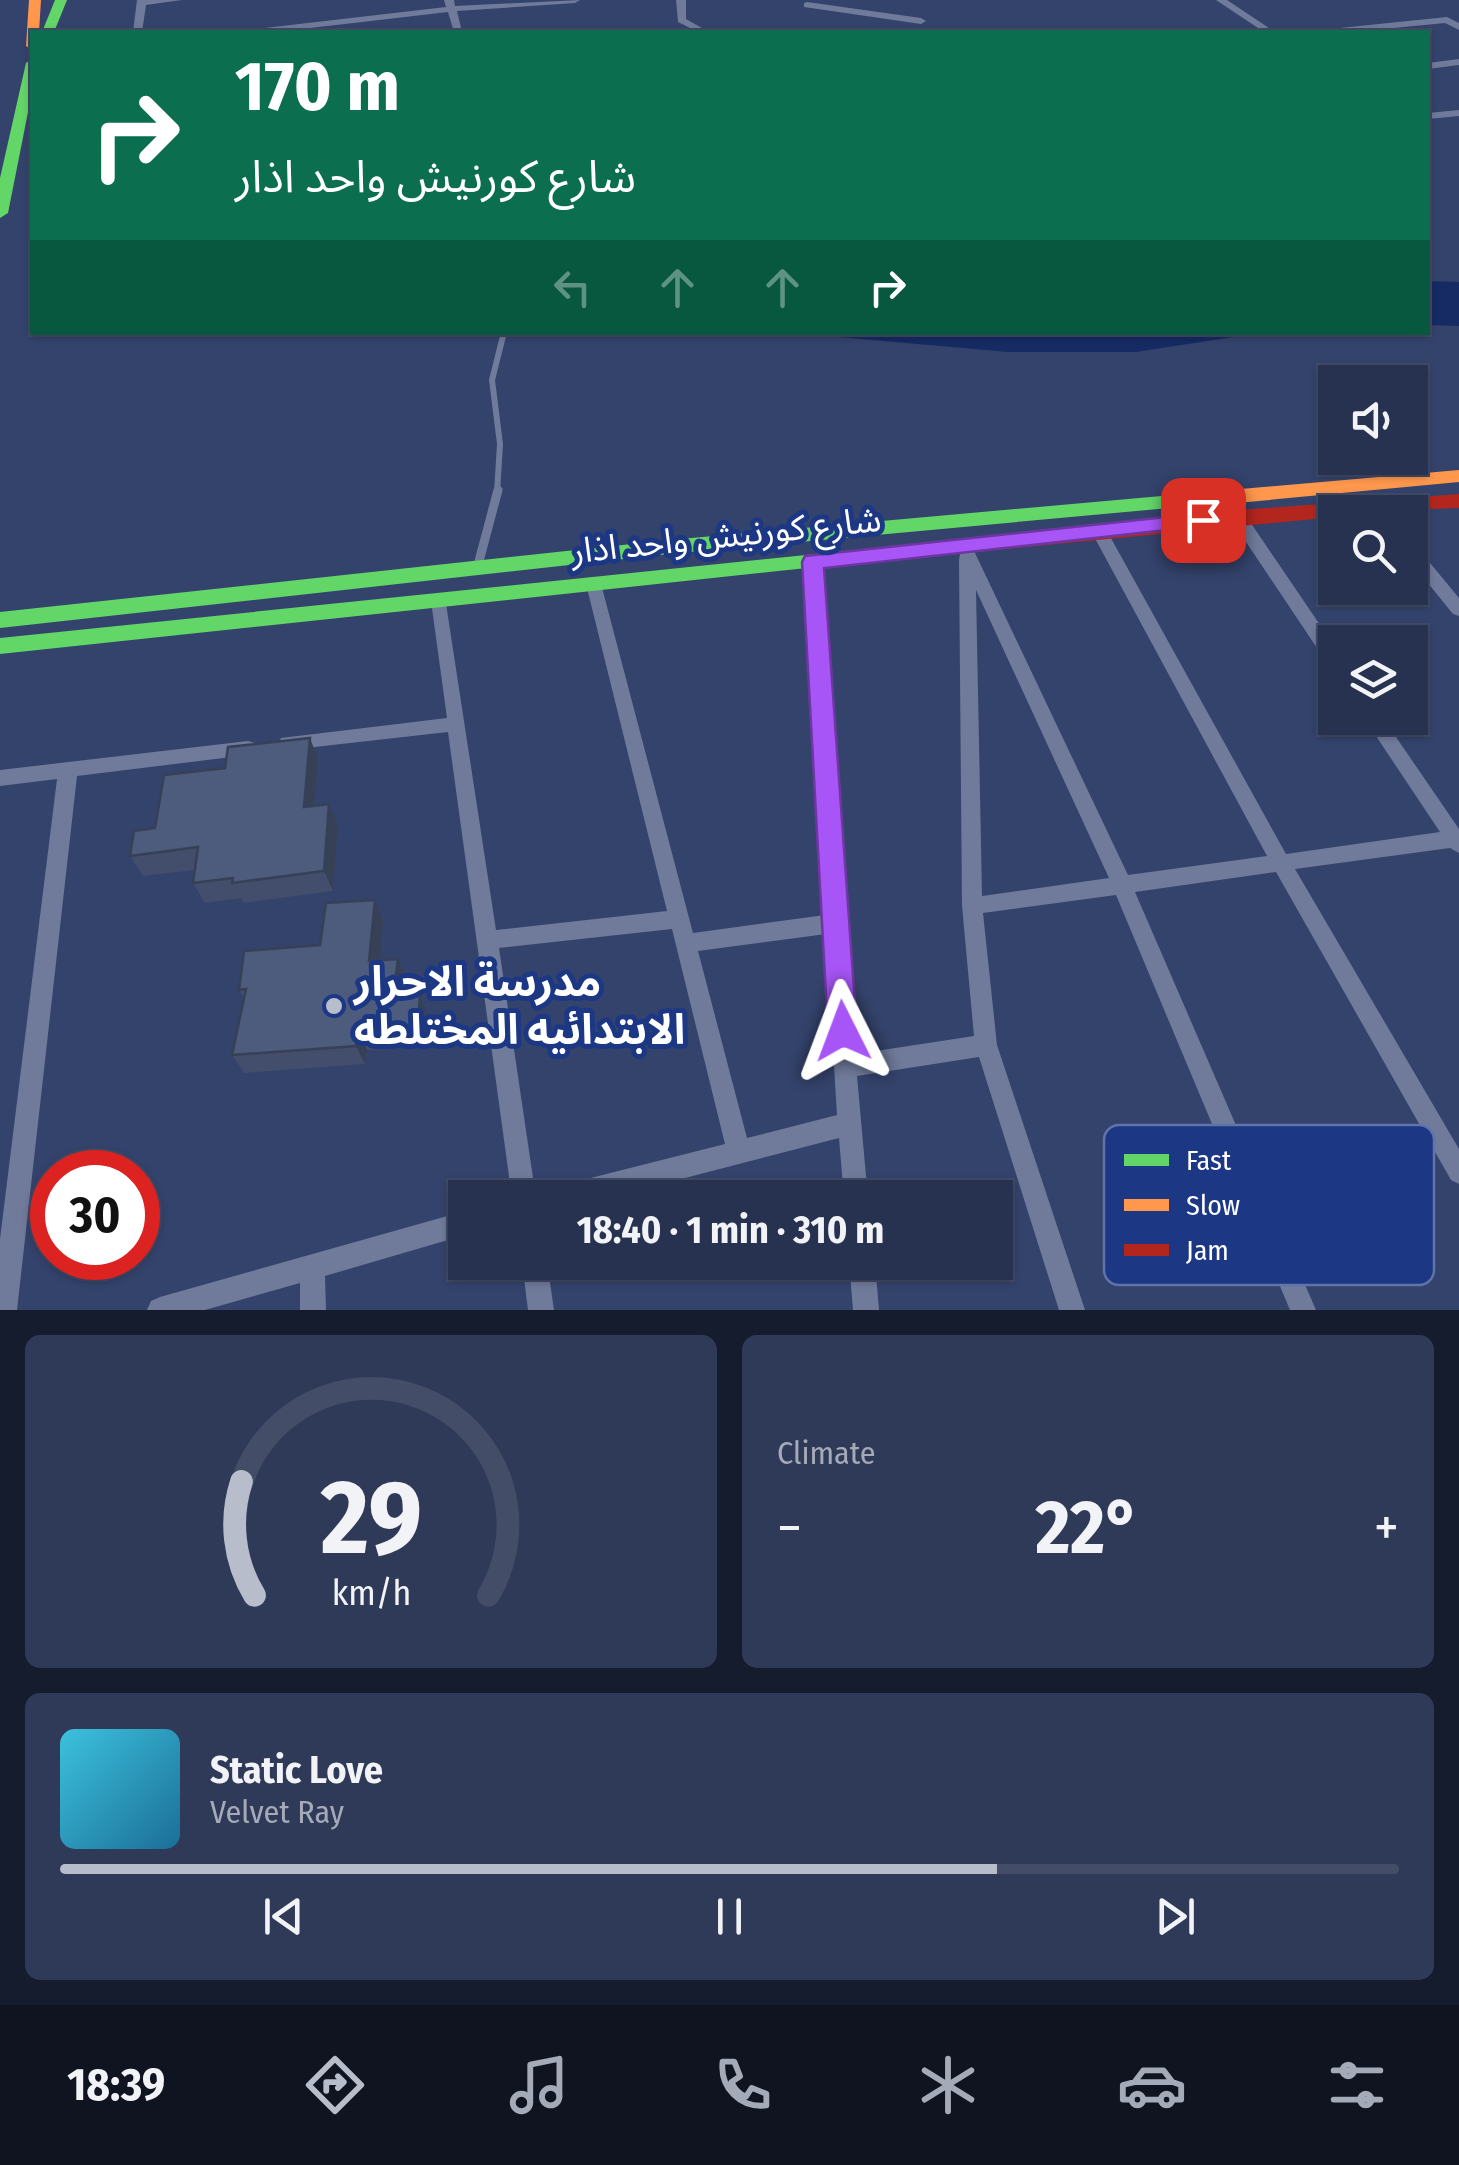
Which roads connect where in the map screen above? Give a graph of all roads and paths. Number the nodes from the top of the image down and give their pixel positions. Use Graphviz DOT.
graph roads {
  1 [pos="35,0"];
  2 [pos="61,0"];
  3 [pos="177,0"];
  4 [pos="576,0"];
  5 [pos="680,0"];
  6 [pos="1221,0"];
  7 [pos="142,2"];
  8 [pos="450,4"];
  9 [pos="807,5"];
  10 [pos="1453,20"];
  11 [pos="922,21"];
  12 [pos="352,27"];
  13 [pos="1459,27"];
  14 [pos="33,30"];
  15 [pos="49,30"];
  16 [pos="137,30"];
  17 [pos="297,30"];
  18 [pos="457,30"];
  19 [pos="701,30"];
  20 [pos="1267,30"];
  21 [pos="1350,30"];
  22 [pos="1459,62"];
  23 [pos="1430,66"];
  24 [pos="30,74"];
  25 [pos="1459,112"];
  26 [pos="1430,116"];
  27 [pos="0,212"];
  28 [pos="503,335"];
  29 [pos="1459,476"];
  30 [pos="1459,501"];
  31 [pos="1428,504"];
  32 [pos="1318,512"];
  33 [pos="1238,517"];
  34 [pos="1099,531"];
  35 [pos="670,546"];
  36 [pos="966,549"];
  37 [pos="813,562"];
  38 [pos="477,568"];
  39 [pos="1428,572"];
  40 [pos="674,574"];
  41 [pos="594,584"];
  42 [pos="440,601"];
  43 [pos="1459,610"];
  44 [pos="0,620"];
  45 [pos="1318,636"];
  46 [pos="0,646"];
  47 [pos="458,724"];
  48 [pos="1385,735"];
  49 [pos="68,769"];
  50 [pos="0,778"];
  51 [pos="1458,841"];
  52 [pos="1281,863"];
  53 [pos="1122,885"];
  54 [pos="972,906"];
  55 [pos="680,920"];
  56 [pos="836,923"];
  57 [pos="488,940"];
  58 [pos="686,943"];
  59 [pos="986,1044"];
  60 [pos="845,1067"];
  61 [pos="849,1124"];
  62 [pos="1224,1125"];
  63 [pos="1432,1125"];
  64 [pos="1434,1129"];
  65 [pos="739,1152"];
  66 [pos="1459,1172"];
  67 [pos="521,1180"];
  68 [pos="629,1180"];
  69 [pos="854,1180"];
  70 [pos="448,1228"];
  71 [pos="312,1267"];
  72 [pos="537,1280"];
  73 [pos="864,1280"];
  74 [pos="1292,1285"];
  75 [pos="4,1310"];
  76 [pos="160,1310"];
  77 [pos="314,1310"];
  78 [pos="541,1310"];
  79 [pos="866,1310"];
  80 [pos="1072,1310"];
  81 [pos="1303,1310"];
  1 -- 14 [label="main road"];
  2 -- 15 [label="main road"];
  3 -- 7 [label="street"];
  4 -- 8 [label="street"];
  5 -- 19 [label="street"];
  6 -- 20 [label="street"];
  7 -- 16 [label="street"];
  8 -- 12 [label="street"];
  8 -- 18 [label="street"];
  9 -- 11 [label="street"];
  10 -- 13 [label="street"];
  10 -- 21 [label="street"];
  12 -- 17 [label="street"];
  22 -- 23 [label="street"];
  24 -- 27 [label="main road"];
  25 -- 26 [label="street"];
  28 -- 38 [label="lane"];
  29 -- 35 [label="main road, شارع كورنيش واحد اذار"];
  30 -- 31 [label="main road, شارع كورنيش واحد اذار"];
  32 -- 33 [label="main road, شارع كورنيش واحد اذار"];
  33 -- 34 [label="main road, شارع كورنيش واحد اذار"];
  33 -- 45 [label="street"];
  34 -- 36 [label="main road, شارع كورنيش واحد اذار"];
  34 -- 52 [label="street"];
  35 -- 38 [label="main road, شارع كورنيش واحد اذار"];
  35 -- 40 [label="main road"];
  36 -- 37 [label="main road, شارع كورنيش واحد اذار"];
  36 -- 53 [label="street"];
  36 -- 54 [label="street"];
  37 -- 40 [label="main road, شارع كورنيش واحد اذار"];
  37 -- 56 [label="street"];
  38 -- 44 [label="main road, شارع كورنيش واحد اذار"];
  39 -- 43 [label="street"];
  40 -- 41 [label="main road, شارع كورنيش واحد اذار"];
  41 -- 42 [label="main road, شارع كورنيش واحد اذار"];
  41 -- 55 [label="street"];
  42 -- 46 [label="main road, شارع كورنيش واحد اذار"];
  42 -- 47 [label="street"];
  47 -- 49 [label="street"];
  47 -- 57 [label="street"];
  48 -- 51 [label="street"];
  49 -- 50 [label="street"];
  49 -- 75 [label="street"];
  51 -- 52 [label="street"];
  52 -- 53 [label="street"];
  52 -- 63 [label="street"];
  53 -- 54 [label="street"];
  53 -- 62 [label="street"];
  54 -- 59 [label="street"];
  55 -- 57 [label="street"];
  55 -- 58 [label="street"];
  56 -- 58 [label="street"];
  56 -- 60 [label="street"];
  57 -- 67 [label="street"];
  58 -- 65 [label="street"];
  59 -- 60 [label="street"];
  59 -- 80 [label="street"];
  60 -- 61 [label="street"];
  61 -- 65 [label="street"];
  61 -- 69 [label="street"];
  64 -- 66 [label="street"];
  65 -- 68 [label="street"];
  70 -- 71 [label="street"];
  71 -- 76 [label="street"];
  71 -- 77 [label="street"];
  72 -- 78 [label="street"];
  73 -- 79 [label="street"];
  74 -- 81 [label="street"];
}
